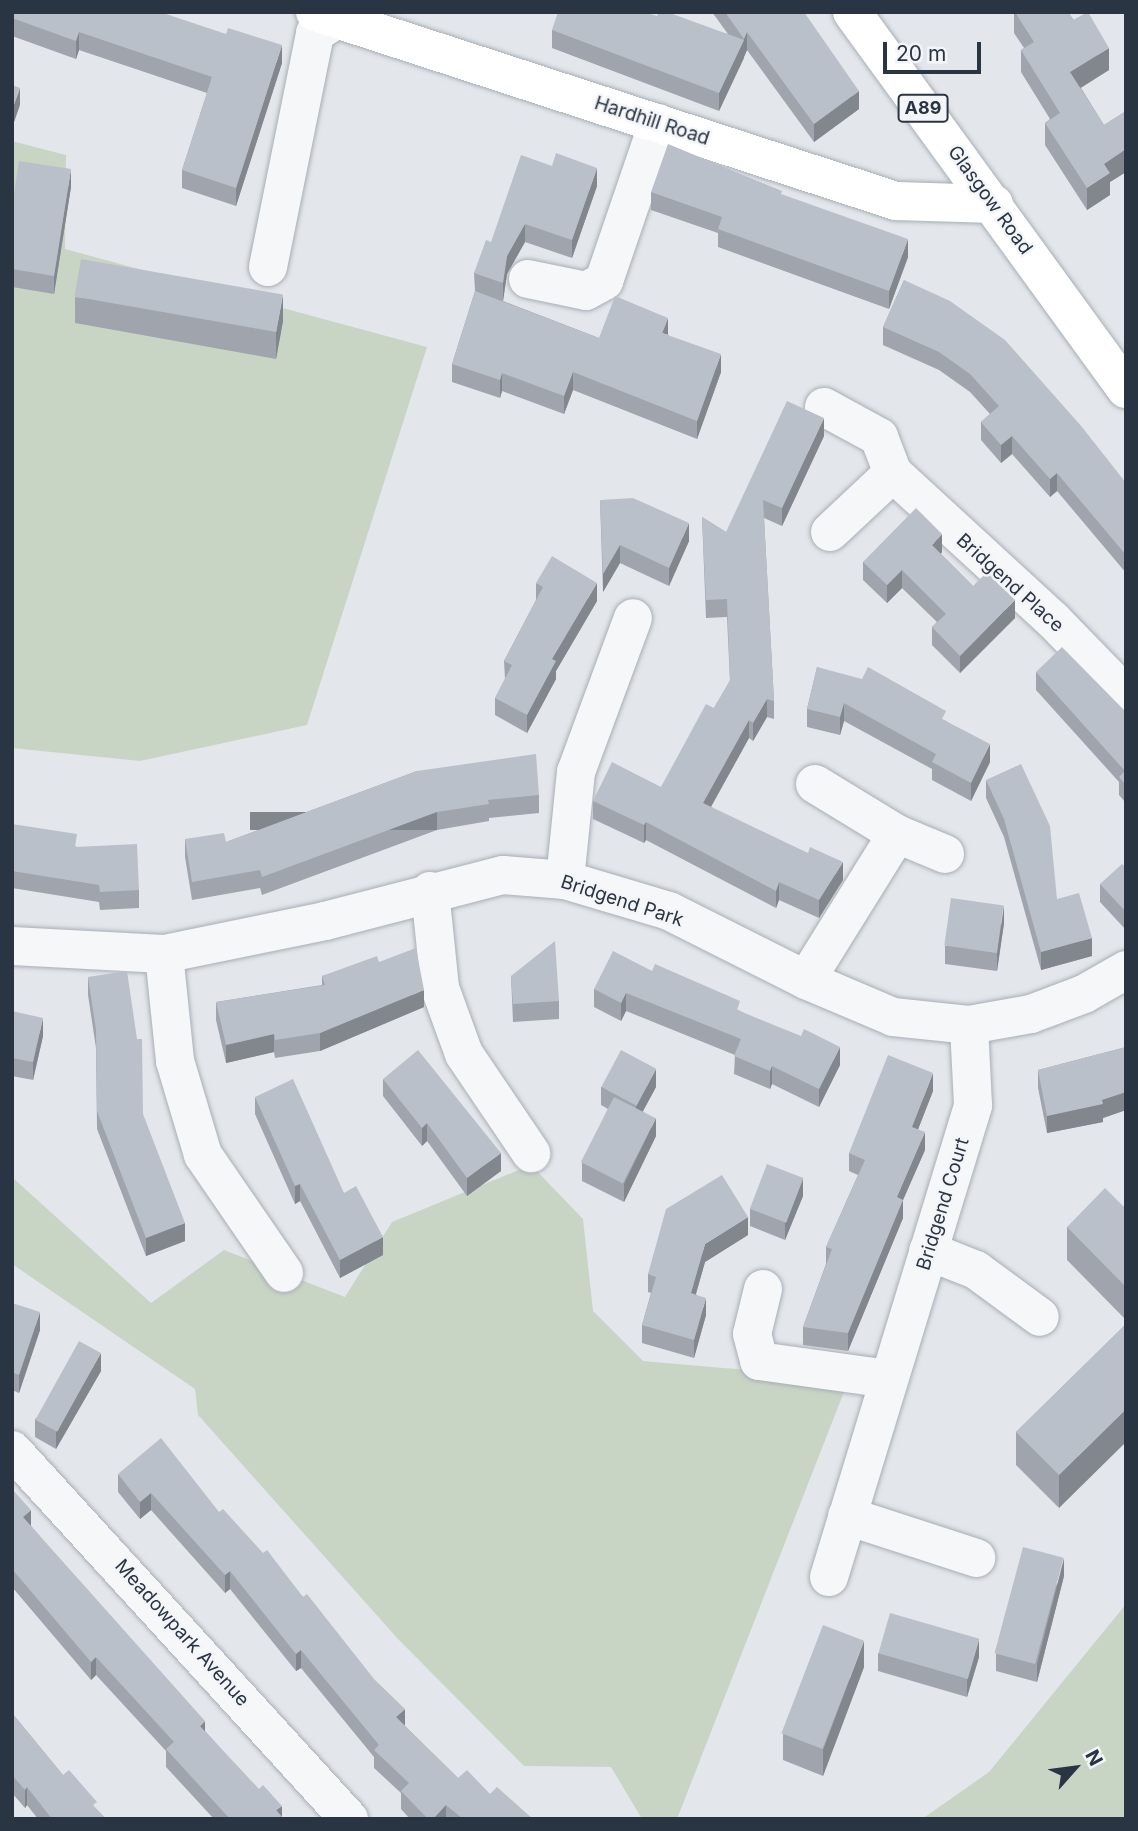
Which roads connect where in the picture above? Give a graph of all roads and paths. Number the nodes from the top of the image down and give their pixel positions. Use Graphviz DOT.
graph roads {
  1 [pos="852,12"];
  2 [pos="326,16"];
  3 [pos="658,123"];
  4 [pos="994,204"];
  5 [pos="268,267"];
  6 [pos="528,279"];
  7 [pos="1126,389"];
  8 [pos="824,407"];
  9 [pos="893,473"];
  10 [pos="830,532"];
  11 [pos="633,618"];
  12 [pos="1126,695"];
  13 [pos="815,784"];
  14 [pos="897,834"];
  15 [pos="945,854"];
  16 [pos="565,880"];
  17 [pos="430,891"];
  18 [pos="12,946"];
  19 [pos="164,954"];
  20 [pos="1126,970"];
  21 [pos="806,980"];
  22 [pos="969,1025"];
  23 [pos="531,1153"];
  24 [pos="928,1251"];
  25 [pos="284,1273"];
  26 [pos="763,1289"];
  27 [pos="1040,1317"];
  28 [pos="889,1379"];
  29 [pos="12,1450"];
  30 [pos="847,1516"];
  31 [pos="976,1558"];
  32 [pos="829,1577"];
  33 [pos="349,1819"];
  1 -- 4 [label="main road, Glasgow Road / A89"];
  2 -- 3 [label="main road, Hardhill Road"];
  2 -- 5 [label="street"];
  3 -- 4 [label="main road, Hardhill Road"];
  3 -- 6 [label="street"];
  4 -- 7 [label="main road, Glasgow Road / A89"];
  8 -- 9 [label="street, Bridgend Place"];
  9 -- 10 [label="street"];
  9 -- 12 [label="street, Bridgend Place"];
  11 -- 16 [label="street"];
  13 -- 14 [label="street"];
  14 -- 15 [label="street"];
  14 -- 21 [label="street"];
  16 -- 17 [label="street, Bridgend Park"];
  16 -- 21 [label="street, Bridgend Park"];
  17 -- 19 [label="street, Bridgend Park"];
  17 -- 23 [label="street"];
  18 -- 19 [label="street, Bridgend Park"];
  19 -- 25 [label="street"];
  20 -- 22 [label="street, Bridgend Park"];
  21 -- 22 [label="street, Bridgend Park"];
  22 -- 24 [label="street, Bridgend Court"];
  24 -- 27 [label="street"];
  24 -- 28 [label="street, Bridgend Court"];
  26 -- 28 [label="street"];
  28 -- 30 [label="street, Bridgend Court"];
  29 -- 33 [label="street, Meadowpark Avenue"];
  30 -- 31 [label="street"];
  30 -- 32 [label="street, Bridgend Court"];
}
